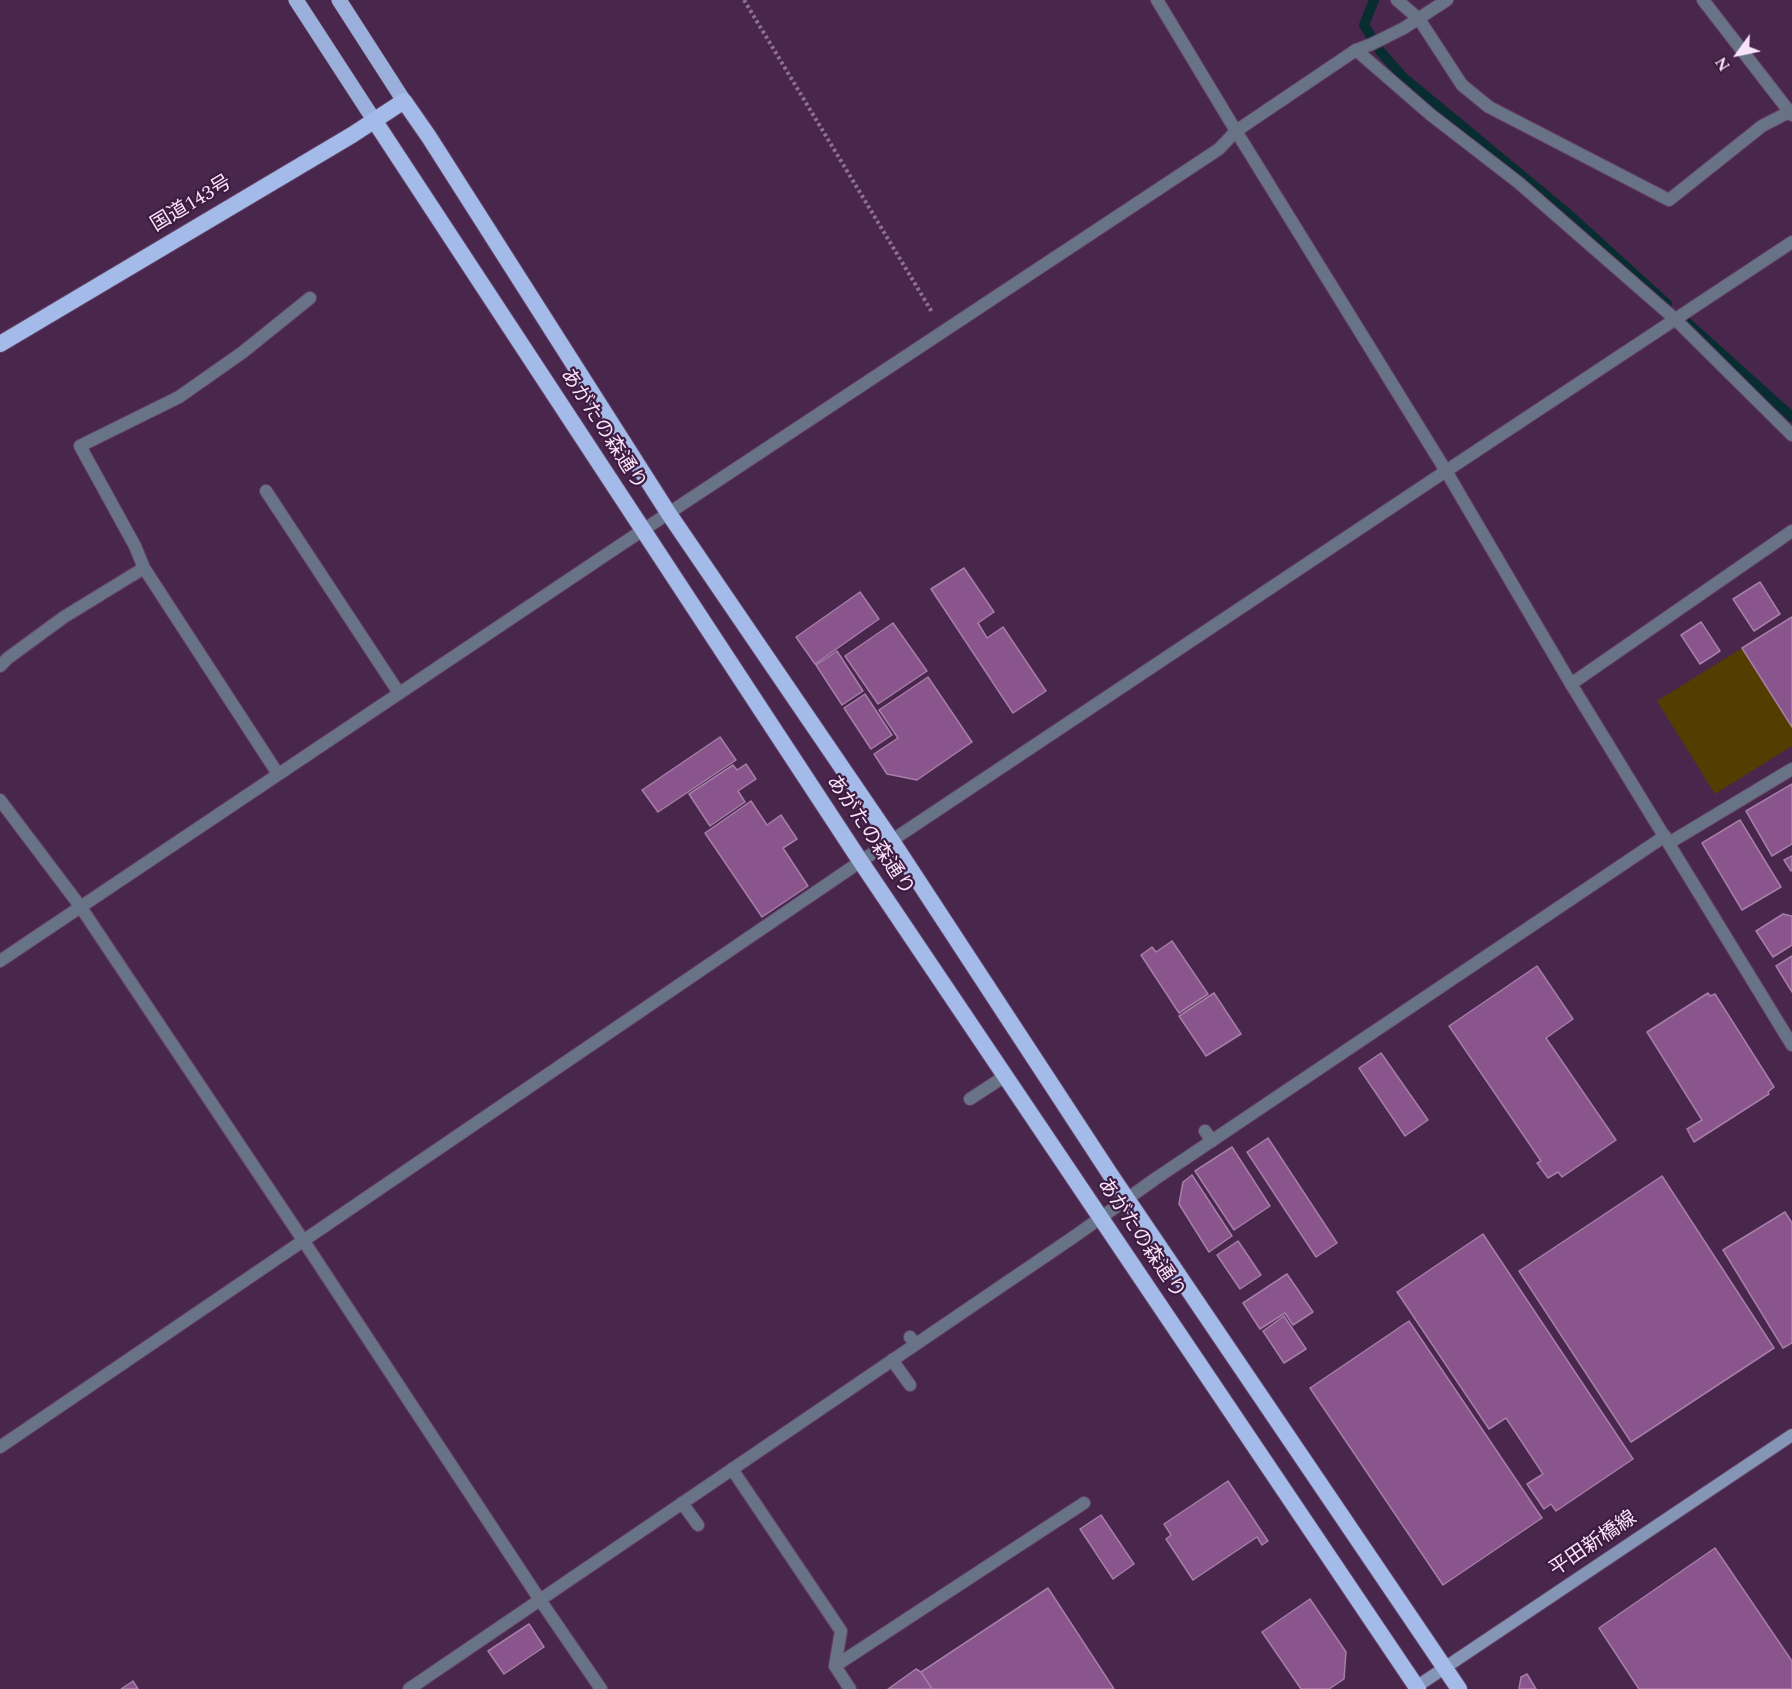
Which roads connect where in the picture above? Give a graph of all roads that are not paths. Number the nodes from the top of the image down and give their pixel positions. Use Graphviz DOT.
graph roads {
  1 [pos="296,0"];
  2 [pos="339,0"];
  3 [pos="1157,0"];
  4 [pos="1397,0"];
  5 [pos="1447,0"];
  6 [pos="1703,0"];
  7 [pos="1419,19"];
  8 [pos="1356,50"];
  9 [pos="404,101"];
  10 [pos="1791,113"];
  11 [pos="374,120"];
  12 [pos="1236,131"];
  13 [pos="1792,242"];
  14 [pos="310,298"];
  15 [pos="1676,319"];
  16 [pos="0,344"];
  17 [pos="1792,435"];
  18 [pos="1446,471"];
  19 [pos="266,491"];
  20 [pos="669,514"];
  21 [pos="643,531"];
  22 [pos="1792,531"];
  23 [pos="144,568"];
  24 [pos="0,666"];
  25 [pos="1571,684"];
  26 [pos="399,693"];
  27 [pos="1792,770"];
  28 [pos="278,774"];
  29 [pos="0,800"];
  30 [pos="1667,839"];
  31 [pos="892,841"];
  32 [pos="861,862"];
  33 [pos="80,906"];
  34 [pos="0,961"];
  35 [pos="1792,1045"];
  36 [pos="1005,1076"];
  37 [pos="970,1099"];
  38 [pos="1127,1198"];
  39 [pos="1100,1218"];
  40 [pos="303,1240"];
  41 [pos="892,1360"];
  42 [pos="909,1385"];
  43 [pos="1792,1435"];
  44 [pos="0,1447"];
  45 [pos="732,1469"];
  46 [pos="682,1503"];
  47 [pos="1084,1503"];
  48 [pos="698,1525"];
  49 [pos="540,1600"];
  50 [pos="835,1666"];
  51 [pos="1445,1668"];
  52 [pos="1417,1688"];
  53 [pos="409,1689"];
  54 [pos="602,1689"];
  55 [pos="850,1689"];
  56 [pos="1459,1689"];
  1 -- 11 [label="main road, あがたの森通り"];
  2 -- 9 [label="main road, あがたの森通り"];
  3 -- 12 [label="street"];
  4 -- 7 [label="street"];
  5 -- 7 [label="street"];
  6 -- 10 [label="street"];
  7 -- 8 [label="street"];
  7 -- 10 [label="street"];
  8 -- 12 [label="street"];
  8 -- 15 [label="street"];
  9 -- 11 [label="highway, 国道143号"];
  9 -- 20 [label="highway, あがたの森通り"];
  11 -- 16 [label="highway, 国道143号"];
  11 -- 21 [label="highway, あがたの森通り"];
  12 -- 18 [label="street"];
  12 -- 20 [label="street"];
  13 -- 15 [label="street"];
  14 -- 23 [label="street"];
  15 -- 17 [label="street"];
  15 -- 18 [label="street"];
  18 -- 25 [label="street"];
  18 -- 31 [label="street"];
  19 -- 26 [label="street"];
  20 -- 21 [label="street"];
  20 -- 31 [label="highway, あがたの森通り"];
  21 -- 26 [label="street"];
  21 -- 32 [label="highway, あがたの森通り"];
  22 -- 25 [label="street"];
  23 -- 24 [label="street"];
  23 -- 28 [label="street"];
  25 -- 30 [label="street"];
  26 -- 28 [label="street"];
  27 -- 30 [label="street"];
  28 -- 33 [label="street"];
  29 -- 33 [label="street"];
  30 -- 35 [label="street"];
  30 -- 38 [label="street"];
  31 -- 32 [label="street"];
  31 -- 38 [label="highway, あがたの森通り"];
  32 -- 36 [label="highway, あがたの森通り"];
  32 -- 40 [label="street"];
  33 -- 34 [label="street"];
  33 -- 40 [label="street"];
  36 -- 37 [label="street"];
  36 -- 39 [label="highway, あがたの森通り"];
  38 -- 39 [label="street"];
  38 -- 51 [label="highway, あがたの森通り"];
  39 -- 41 [label="street"];
  39 -- 52 [label="highway, あがたの森通り"];
  40 -- 44 [label="street"];
  40 -- 49 [label="street"];
  41 -- 42 [label="street"];
  41 -- 45 [label="street"];
  43 -- 51 [label="main road, 平田新橋線"];
  45 -- 46 [label="street"];
  45 -- 50 [label="street"];
  46 -- 48 [label="street"];
  46 -- 49 [label="street"];
  47 -- 50 [label="street"];
  49 -- 53 [label="street"];
  49 -- 54 [label="street"];
  50 -- 55 [label="street"];
  51 -- 52 [label="main road, 平田新橋線"];
  51 -- 56 [label="highway, あがたの森通り"];
}
